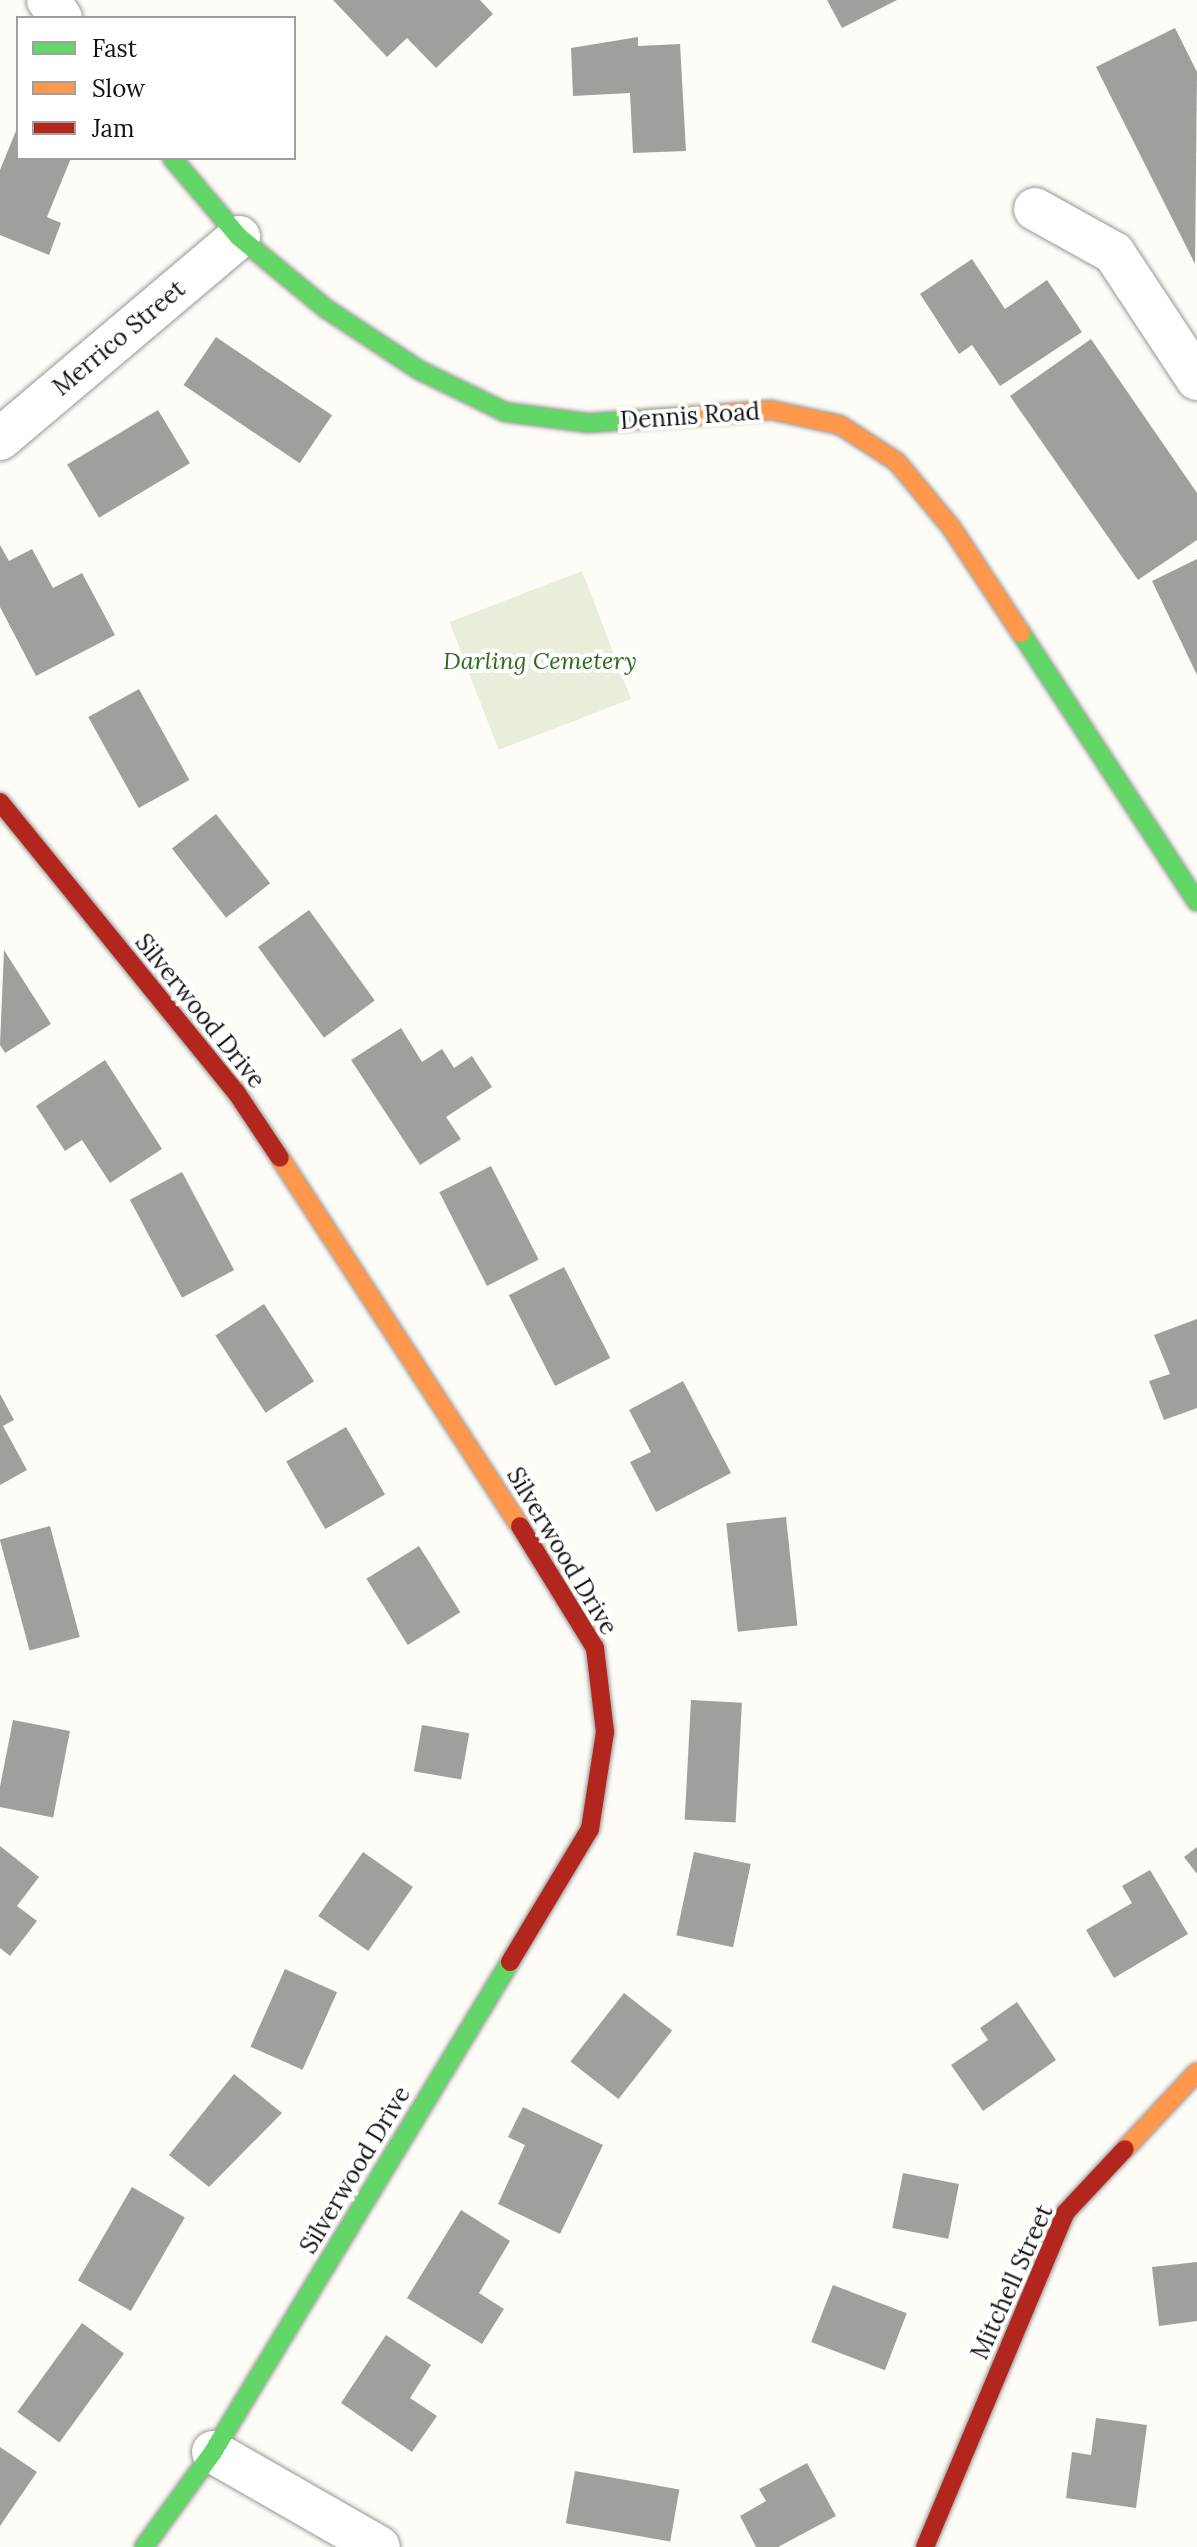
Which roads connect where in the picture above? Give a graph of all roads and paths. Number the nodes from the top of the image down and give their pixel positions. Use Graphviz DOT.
graph roads {
  1 [pos="174,160"];
  2 [pos="1035,209"];
  3 [pos="239,237"];
  4 [pos="1197,379"];
  5 [pos="0,439"];
  6 [pos="0,802"];
  7 [pos="1197,902"];
  8 [pos="1197,2072"];
  9 [pos="213,2452"];
  10 [pos="144,2547"];
  11 [pos="379,2547"];
  12 [pos="925,2547"];
  1 -- 3 [label="street, Dennis Road"];
  2 -- 4 [label="street"];
  3 -- 5 [label="street, Merrico Street"];
  3 -- 7 [label="street, Dennis Road"];
  6 -- 9 [label="street, Silverwood Drive"];
  8 -- 12 [label="street, Mitchell Street"];
  9 -- 10 [label="street, Silverwood Drive"];
  9 -- 11 [label="street"];
}
